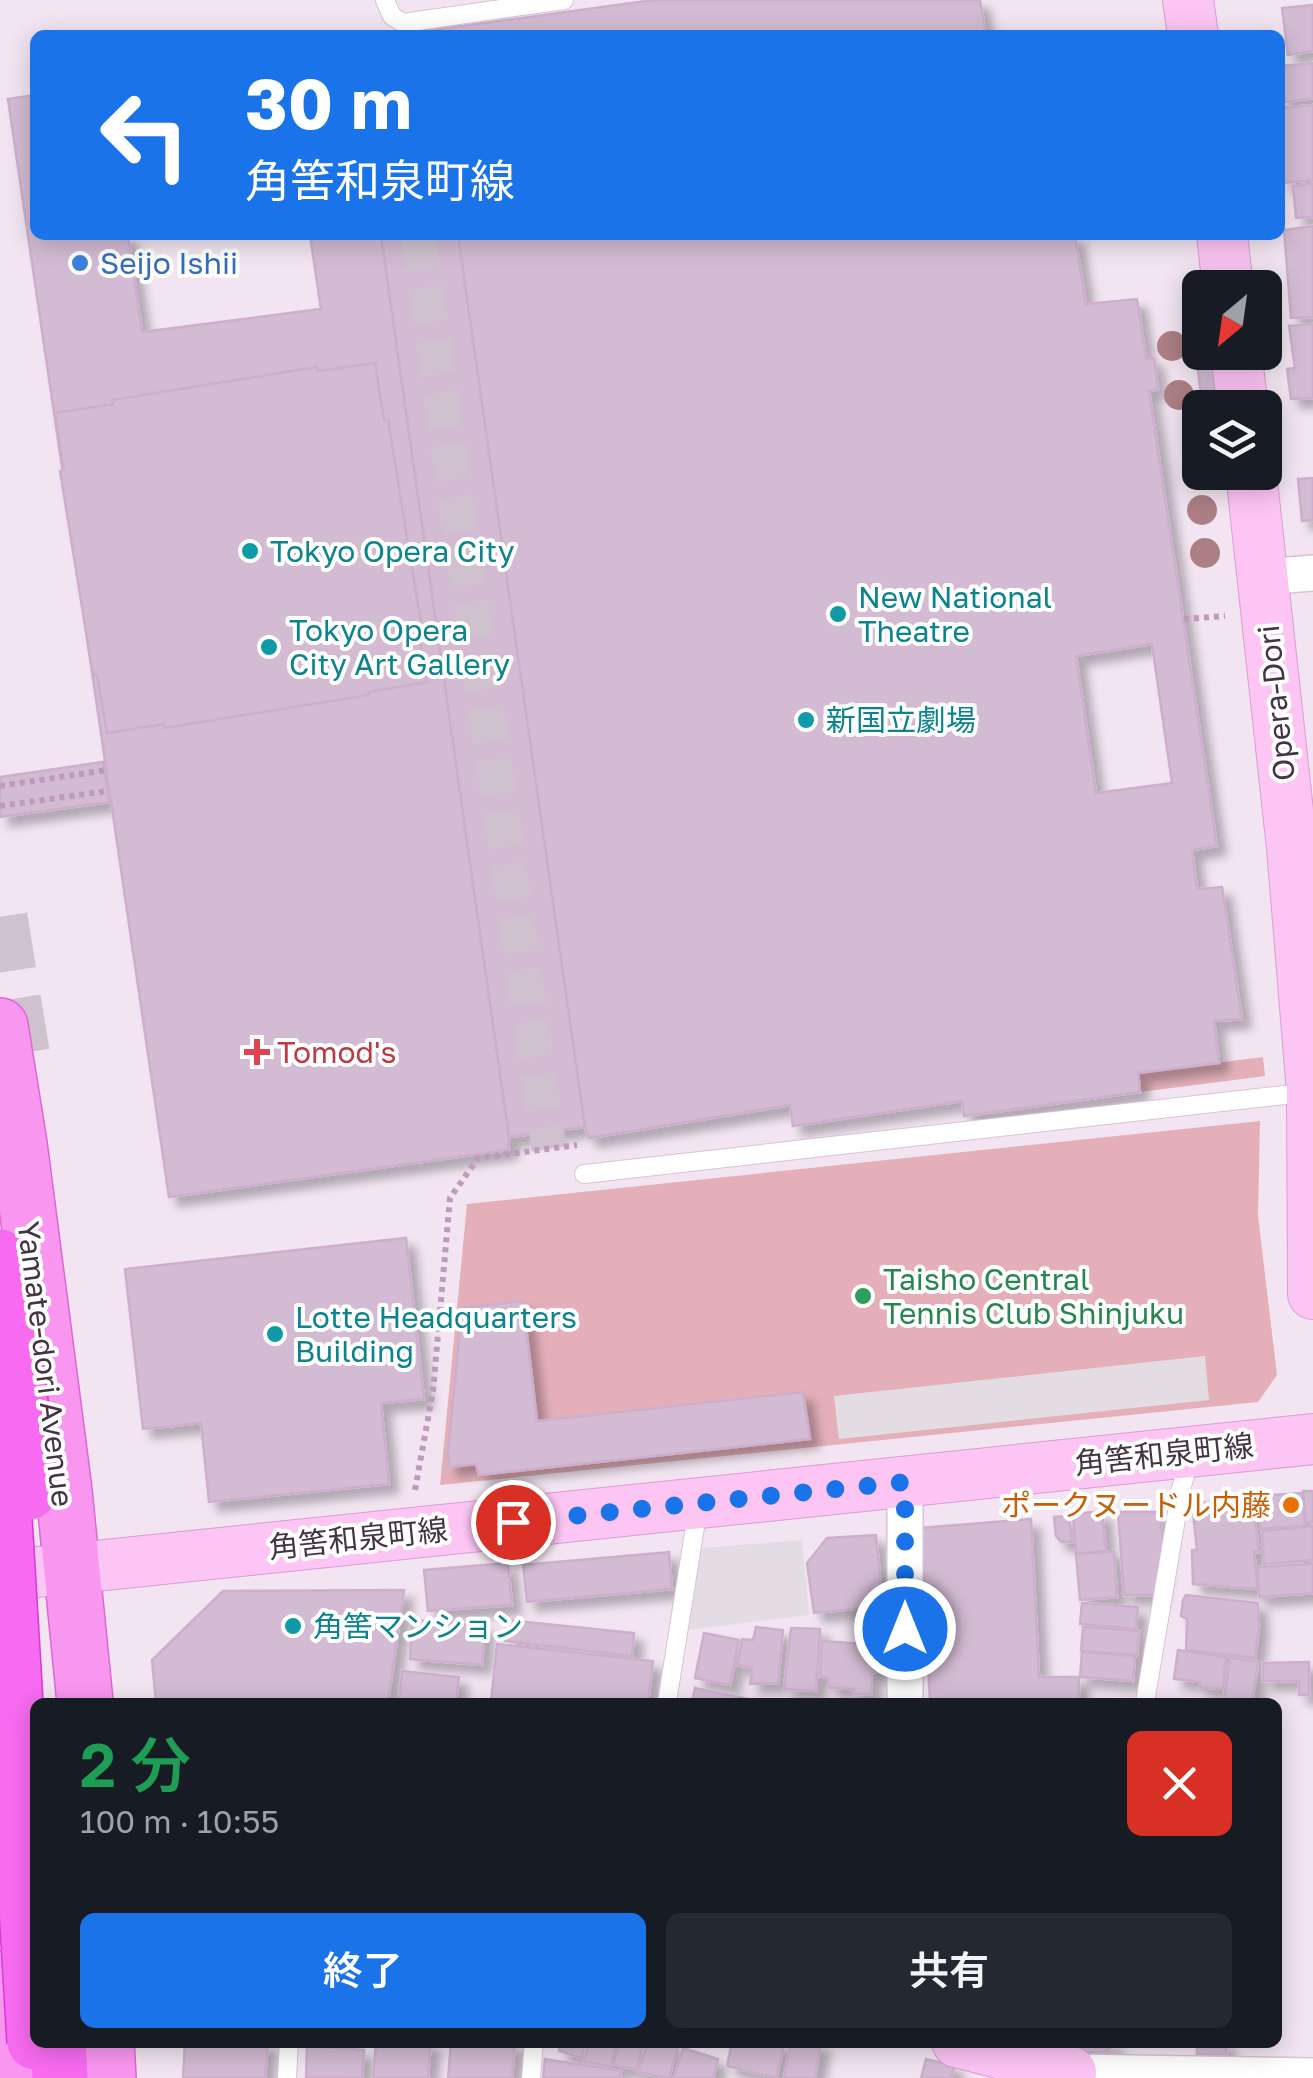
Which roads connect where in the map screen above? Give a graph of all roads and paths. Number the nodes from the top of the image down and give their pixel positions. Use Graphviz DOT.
graph roads {
  1 [pos="385,0"];
  2 [pos="564,0"];
  3 [pos="1188,0"];
  4 [pos="1193,30"];
  5 [pos="1223,240"];
  6 [pos="1226,270"];
  7 [pos="1252,490"];
  8 [pos="1313,573"];
  9 [pos="1263,577"];
  10 [pos="1226,616"];
  11 [pos="1184,619"];
  12 [pos="107,770"];
  13 [pos="0,786"];
  14 [pos="108,791"];
  15 [pos="0,806"];
  16 [pos="1302,847"];
  17 [pos="0,1026"];
  18 [pos="1312,1092"];
  19 [pos="548,1148"];
  20 [pos="584,1174"];
  21 [pos="0,1257"];
  22 [pos="1312,1283"];
  23 [pos="1313,1294"];
  24 [pos="1313,1439"];
  25 [pos="1192,1451"];
  26 [pos="0,1452"];
  27 [pos="905,1482"];
  28 [pos="414,1501"];
  29 [pos="699,1503"];
  30 [pos="70,1568"];
  31 [pos="0,1576"];
  32 [pos="40,1698"];
  33 [pos="84,1698"];
  34 [pos="668,1698"];
  35 [pos="905,1698"];
  36 [pos="1146,1698"];
  37 [pos="30,1958"];
  38 [pos="0,1979"];
  39 [pos="35,2048"];
  40 [pos="58,2048"];
  41 [pos="106,2048"];
  42 [pos="289,2048"];
  43 [pos="534,2048"];
  44 [pos="977,2048"];
  45 [pos="1071,2075"];
  46 [pos="1313,2076"];
  47 [pos="6,2078"];
  48 [pos="37,2078"];
  49 [pos="60,2078"];
  50 [pos="108,2078"];
  51 [pos="287,2078"];
  52 [pos="531,2078"];
  1 -- 2 [label="lane"];
  3 -- 4 [label="main road"];
  5 -- 6 [label="main road"];
  7 -- 9 [label="main road, Opera-Dori"];
  8 -- 9 [label="street"];
  9 -- 16 [label="main road, Opera-Dori"];
  10 -- 11 [label="path"];
  12 -- 13 [label="path"];
  14 -- 15 [label="path"];
  16 -- 18 [label="main road, Opera-Dori"];
  17 -- 30 [label="main road, Yamate-dori Avenue"];
  18 -- 20 [label="lane"];
  18 -- 22 [label="main road, Opera-Dori"];
  19 -- 28 [label="path"];
  21 -- 32 [label="highway, bridge"];
  22 -- 23 [label="main road, Opera-Dori"];
  24 -- 25 [label="main road, 角筈和泉町線"];
  25 -- 27 [label="main road, 角筈和泉町線"];
  25 -- 36 [label="lane"];
  26 -- 37 [label="highway, bridge"];
  27 -- 29 [label="main road, 角筈和泉町線"];
  27 -- 35 [label="street"];
  29 -- 30 [label="main road, 角筈和泉町線"];
  29 -- 34 [label="lane"];
  30 -- 31 [label="main road, 角筈和泉町線"];
  30 -- 33 [label="main road, Yamate-dori Avenue"];
  38 -- 47 [label="main road"];
  39 -- 48 [label="highway"];
  40 -- 49 [label="highway"];
  41 -- 50 [label="main road"];
  42 -- 51 [label="lane"];
  43 -- 52 [label="lane"];
  44 -- 45 [label="main road"];
  45 -- 46 [label="street"];
}
